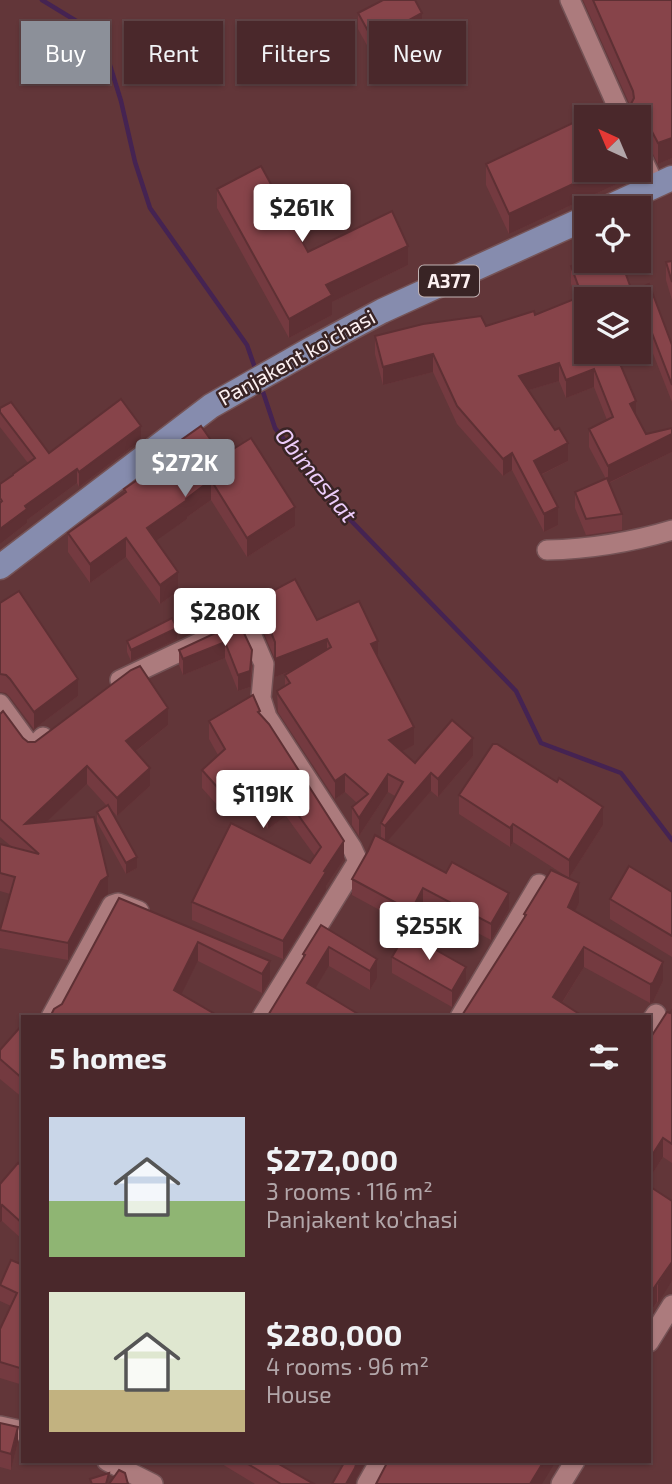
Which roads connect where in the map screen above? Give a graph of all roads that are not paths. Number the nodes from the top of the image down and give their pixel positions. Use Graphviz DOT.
graph roads {
  1 [pos="570,0"];
  2 [pos="617,105"];
  3 [pos="651,166"];
  4 [pos="664,182"];
  5 [pos="633,196"];
  6 [pos="574,223"];
  7 [pos="672,530"];
  8 [pos="547,550"];
  9 [pos="0,567"];
  10 [pos="104,692"];
  11 [pos="0,704"];
  12 [pos="62,723"];
  13 [pos="539,884"];
  14 [pos="155,918"];
  15 [pos="52,1015"];
  16 [pos="263,1015"];
  17 [pos="461,1015"];
  18 [pos="672,1305"];
  19 [pos="651,1339"];
  20 [pos="0,1426"];
  21 [pos="21,1431"];
  22 [pos="111,1463"];
  23 [pos="379,1463"];
  24 [pos="574,1463"];
  25 [pos="153,1484"];
  26 [pos="367,1484"];
  27 [pos="561,1484"];
  1 -- 2 [label="street"];
  3 -- 4 [label="street"];
  4 -- 5 [label="main road"];
  6 -- 9 [label="main road, Panjakent ko'chasi / A377"];
  7 -- 8 [label="street"];
  10 -- 16 [label="street"];
  11 -- 12 [label="street"];
  13 -- 17 [label="street"];
  14 -- 15 [label="street"];
  18 -- 19 [label="street"];
  20 -- 21 [label="street"];
  22 -- 25 [label="street"];
  23 -- 26 [label="street"];
  24 -- 27 [label="street"];
}
